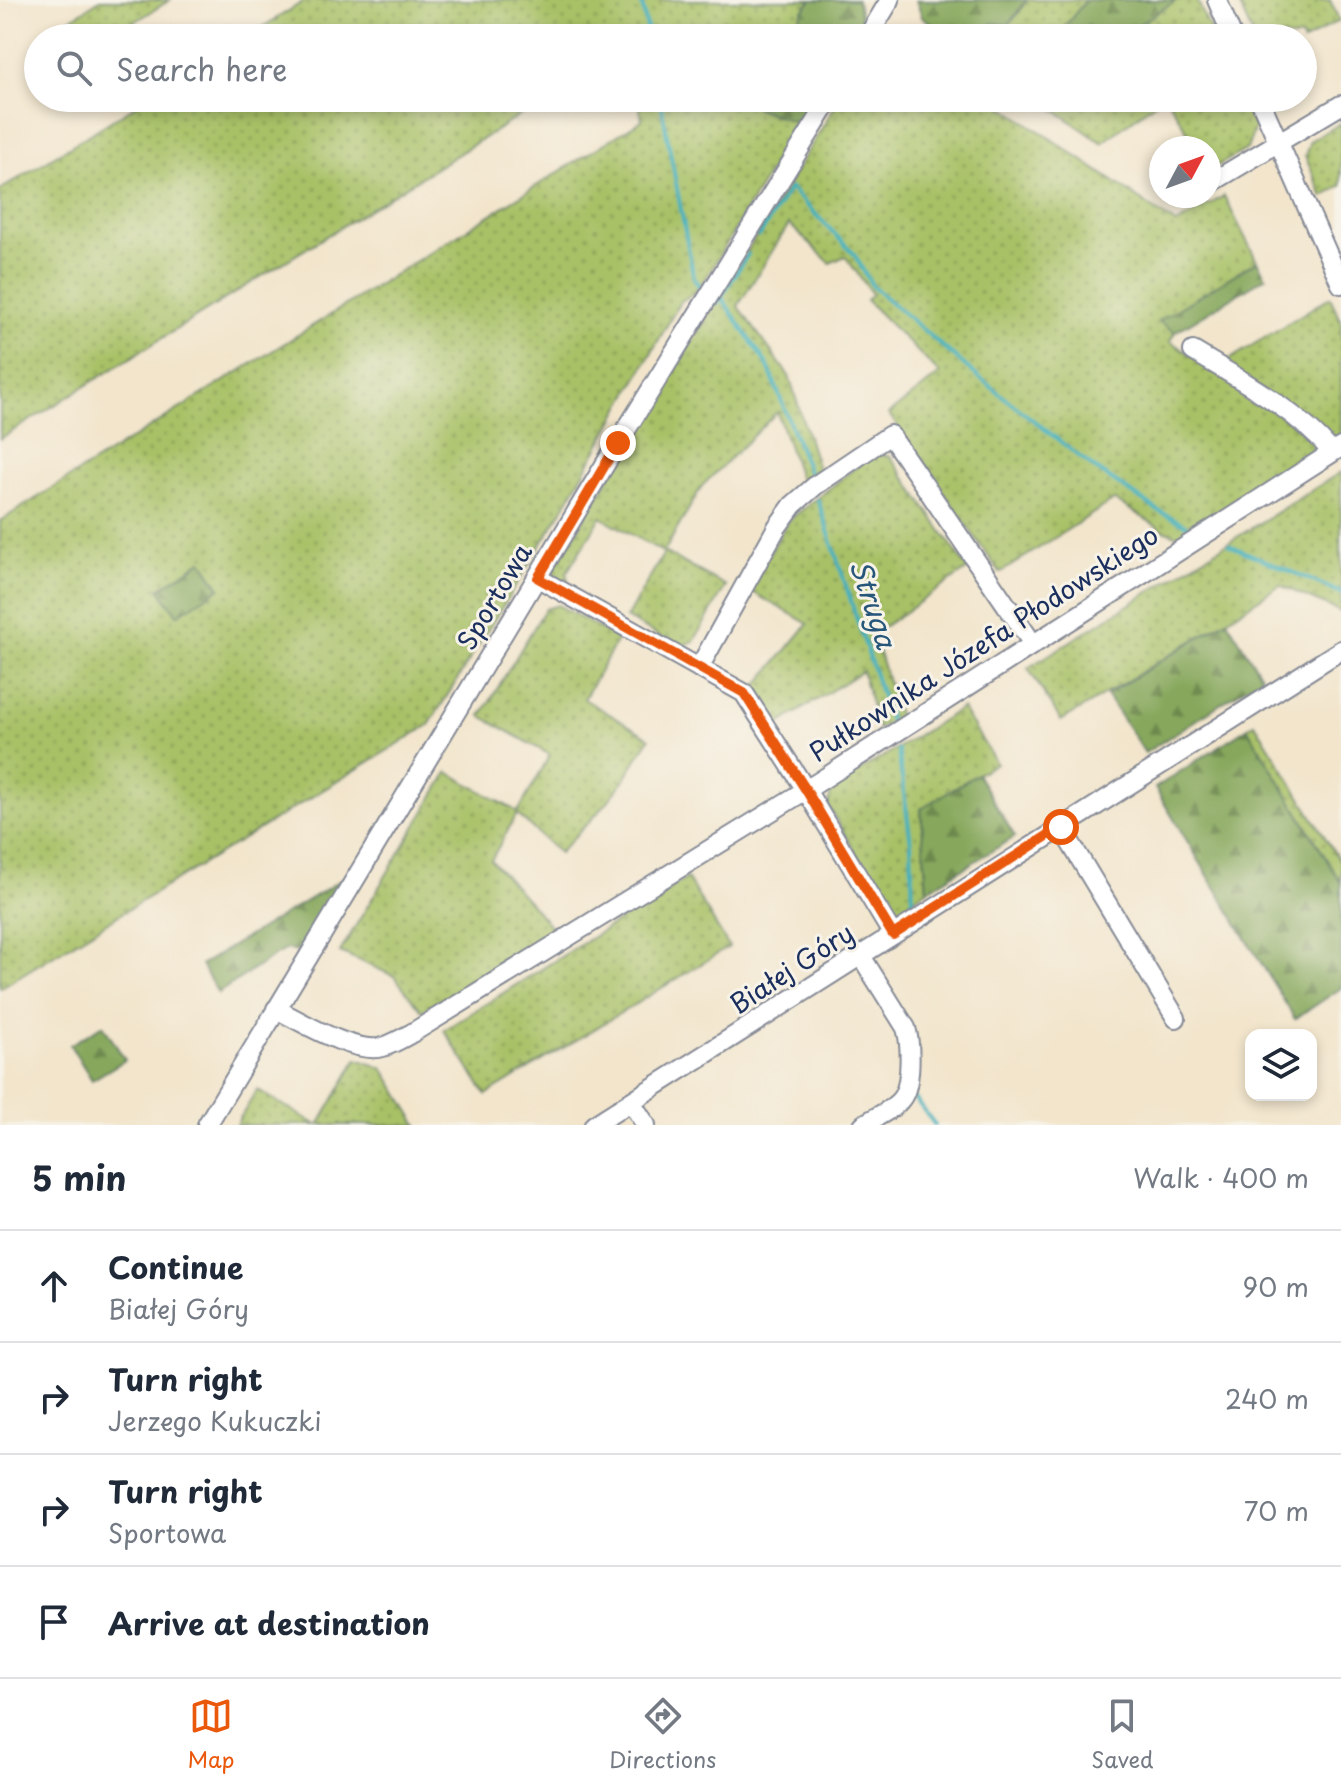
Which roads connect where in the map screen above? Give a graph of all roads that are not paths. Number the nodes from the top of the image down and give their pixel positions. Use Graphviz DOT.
graph roads {
  1 [pos="889,0"];
  2 [pos="1217,0"];
  3 [pos="875,24"];
  4 [pos="1227,24"];
  5 [pos="1341,105"];
  6 [pos="822,112"];
  7 [pos="1265,112"];
  8 [pos="1278,143"];
  9 [pos="1221,177"];
  10 [pos="1341,284"];
  11 [pos="1193,351"];
  12 [pos="1337,450"];
  13 [pos="538,578"];
  14 [pos="1033,644"];
  15 [pos="1341,650"];
  16 [pos="699,668"];
  17 [pos="806,790"];
  18 [pos="1061,827"];
  19 [pos="893,935"];
  20 [pos="861,956"];
  21 [pos="276,1009"];
  22 [pos="1176,1018"];
  23 [pos="631,1102"];
  24 [pos="207,1125"];
  25 [pos="594,1125"];
  26 [pos="646,1125"];
  27 [pos="863,1125"];
  1 -- 3 [label="street"];
  2 -- 4 [label="street"];
  5 -- 8 [label="street"];
  6 -- 13 [label="street, Sportowa"];
  7 -- 8 [label="street"];
  8 -- 9 [label="street"];
  8 -- 10 [label="street"];
  11 -- 12 [label="street"];
  12 -- 14 [label="street, Pułkownika Józefa Płodowskiego"];
  13 -- 16 [label="street"];
  13 -- 21 [label="street, Sportowa"];
  14 -- 16 [label="street"];
  14 -- 17 [label="street, Pułkownika Józefa Płodowskiego"];
  15 -- 18 [label="street, Białej Góry"];
  16 -- 17 [label="street"];
  17 -- 19 [label="street"];
  17 -- 21 [label="street, Pułkownika Józefa Płodowskiego"];
  18 -- 19 [label="street, Białej Góry"];
  18 -- 22 [label="street"];
  19 -- 20 [label="street, Białej Góry"];
  20 -- 23 [label="street, Białej Góry"];
  20 -- 27 [label="street"];
  21 -- 24 [label="street, Sportowa"];
  23 -- 25 [label="street, Białej Góry"];
  23 -- 26 [label="street"];
}
